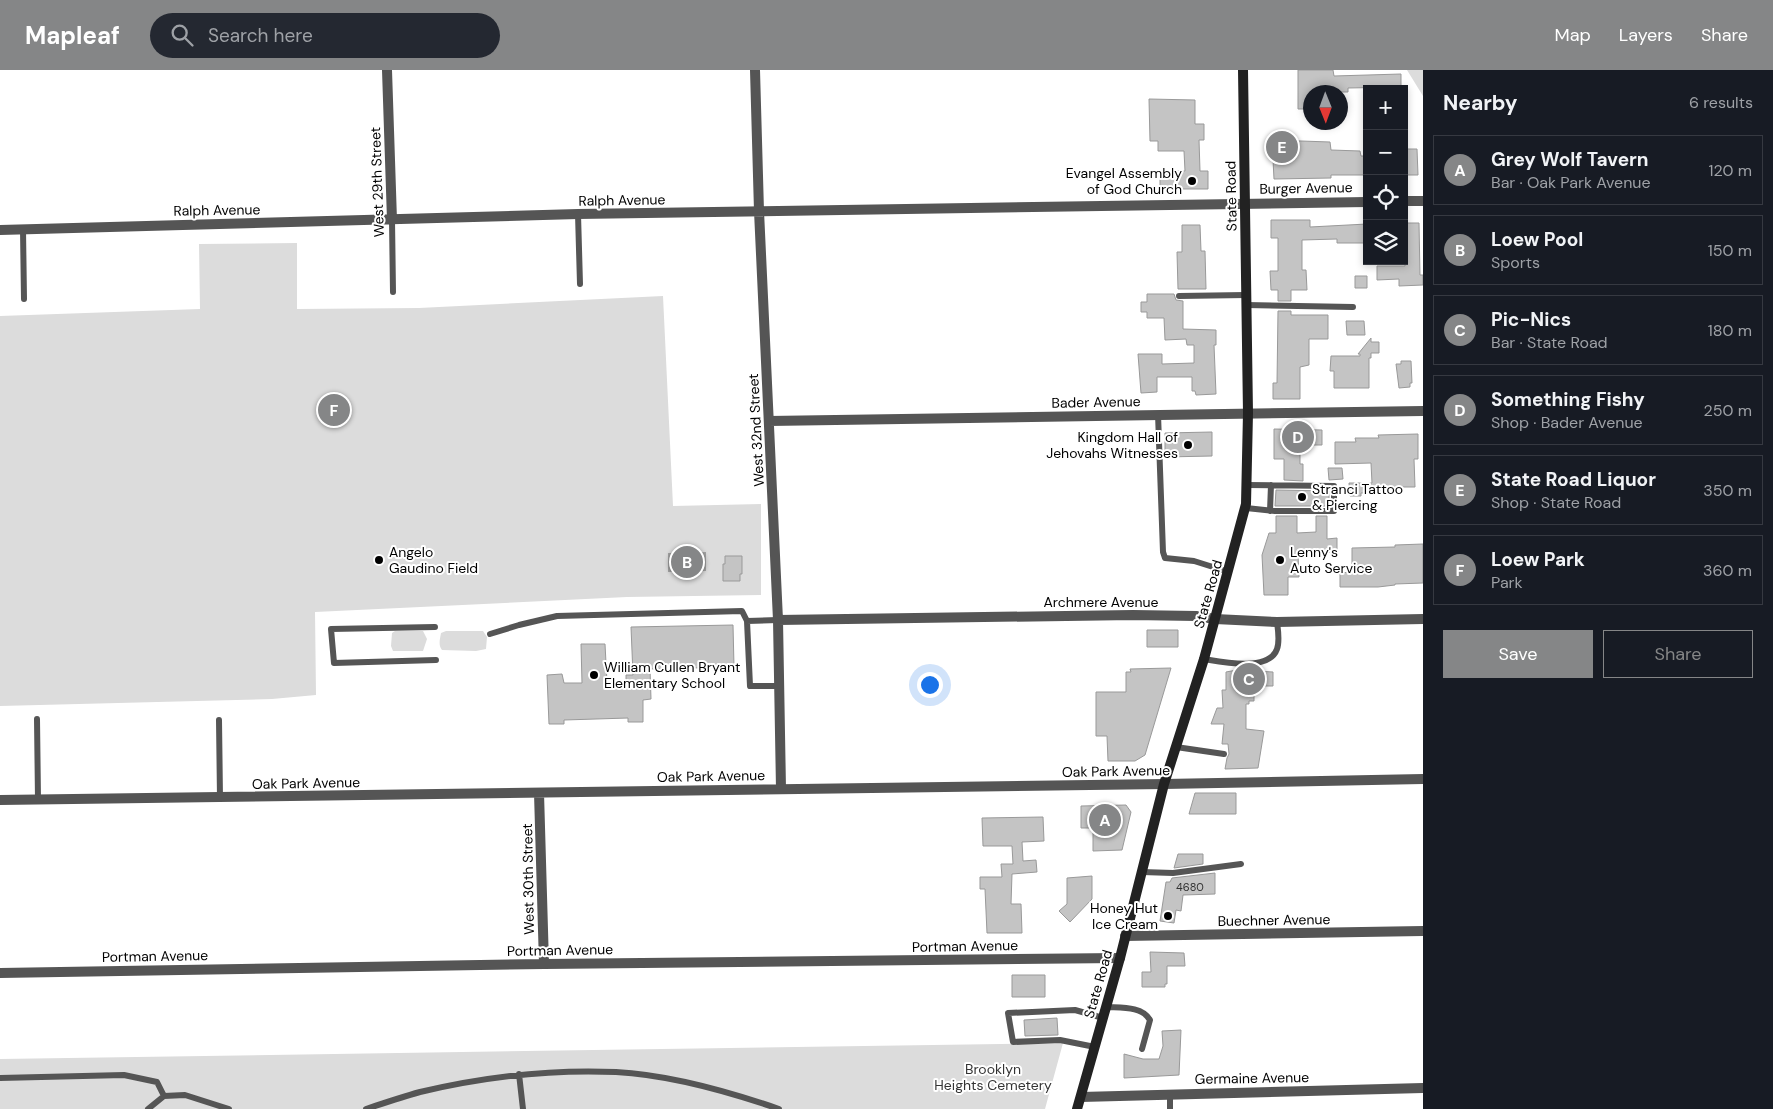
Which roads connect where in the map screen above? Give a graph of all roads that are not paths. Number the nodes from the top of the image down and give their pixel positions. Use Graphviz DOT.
graph roads {
  1 [pos="387,70"];
  2 [pos="755,70"];
  3 [pos="1242,70"];
  4 [pos="1408,201"];
  5 [pos="1423,201"];
  6 [pos="1363,202"];
  7 [pos="1244,203"];
  8 [pos="758,211"];
  9 [pos="578,214"];
  10 [pos="392,220"];
  11 [pos="23,229"];
  12 [pos="0,230"];
  13 [pos="580,284"];
  14 [pos="393,292"];
  15 [pos="1180,296"];
  16 [pos="24,299"];
  17 [pos="1246,300"];
  18 [pos="1353,307"];
  19 [pos="1423,411"];
  20 [pos="1248,413"];
  21 [pos="1158,414"];
  22 [pos="769,421"];
  23 [pos="1247,485"];
  24 [pos="1271,485"];
  25 [pos="1246,508"];
  26 [pos="1270,511"];
  27 [pos="1229,572"];
  28 [pos="1215,619"];
  29 [pos="748,620"];
  30 [pos="778,620"];
  31 [pos="1423,620"];
  32 [pos="1277,622"];
  33 [pos="435,627"];
  34 [pos="490,634"];
  35 [pos="436,660"];
  36 [pos="1204,660"];
  37 [pos="779,686"];
  38 [pos="37,719"];
  39 [pos="218,720"];
  40 [pos="1176,747"];
  41 [pos="1224,754"];
  42 [pos="1423,779"];
  43 [pos="1164,784"];
  44 [pos="781,789"];
  45 [pos="539,793"];
  46 [pos="220,798"];
  47 [pos="38,799"];
  48 [pos="0,800"];
  49 [pos="1241,864"];
  50 [pos="1142,872"];
  51 [pos="1423,931"];
  52 [pos="1125,936"];
  53 [pos="1120,958"];
  54 [pos="544,964"];
  55 [pos="0,973"];
  56 [pos="1106,1007"];
  57 [pos="1103,1018"];
  58 [pos="1095,1046"];
  59 [pos="1142,1049"];
  60 [pos="518,1074"];
  61 [pos="0,1078"];
  62 [pos="1423,1088"];
  63 [pos="1170,1094"];
  64 [pos="164,1096"];
  65 [pos="1081,1096"];
  66 [pos="148,1109"];
  67 [pos="229,1109"];
  68 [pos="366,1109"];
  69 [pos="523,1109"];
  70 [pos="779,1109"];
  71 [pos="1077,1109"];
  72 [pos="1170,1109"];
  1 -- 10 [label="street, West 29th Street"];
  2 -- 8 [label="street, West 32nd Street"];
  3 -- 7 [label="main road, State Road"];
  4 -- 5 [label="street"];
  6 -- 7 [label="street, Burger Avenue"];
  7 -- 8 [label="street, Ralph Avenue"];
  7 -- 17 [label="main road, State Road"];
  8 -- 9 [label="street, Ralph Avenue"];
  8 -- 22 [label="street, West 32nd Street"];
  9 -- 10 [label="street, Ralph Avenue"];
  9 -- 13 [label="lane"];
  10 -- 11 [label="street, Ralph Avenue"];
  10 -- 14 [label="lane, West 29th Street"];
  11 -- 12 [label="street, Ralph Avenue"];
  11 -- 16 [label="lane"];
  15 -- 17 [label="lane"];
  17 -- 18 [label="lane"];
  17 -- 20 [label="main road, State Road"];
  19 -- 20 [label="street, Bader Avenue"];
  20 -- 21 [label="street, Bader Avenue"];
  20 -- 23 [label="main road, State Road"];
  21 -- 22 [label="street, Bader Avenue"];
  21 -- 27 [label="lane"];
  22 -- 30 [label="street, West 32nd Street"];
  23 -- 24 [label="lane"];
  23 -- 25 [label="main road, State Road"];
  24 -- 26 [label="lane"];
  24 -- 26 [label="lane"];
  25 -- 26 [label="lane"];
  25 -- 27 [label="main road, State Road"];
  27 -- 28 [label="main road, State Road"];
  28 -- 30 [label="street, Archmere Avenue"];
  28 -- 32 [label="street, Archmere Avenue"];
  28 -- 36 [label="main road, State Road"];
  29 -- 30 [label="lane"];
  29 -- 34 [label="lane"];
  29 -- 37 [label="lane"];
  30 -- 37 [label="street, West 32nd Street"];
  31 -- 32 [label="street, Archmere Avenue"];
  32 -- 36 [label="lane"];
  33 -- 35 [label="lane"];
  36 -- 40 [label="main road, State Road"];
  37 -- 44 [label="street, West 32nd Street"];
  38 -- 47 [label="lane"];
  39 -- 46 [label="lane"];
  40 -- 41 [label="lane"];
  40 -- 43 [label="main road, State Road"];
  42 -- 43 [label="street, Oak Park Avenue"];
  43 -- 44 [label="street, Oak Park Avenue"];
  43 -- 50 [label="main road, State Road"];
  44 -- 45 [label="street, Oak Park Avenue"];
  45 -- 46 [label="street, Oak Park Avenue"];
  45 -- 54 [label="street, West 30th Street"];
  46 -- 47 [label="street, Oak Park Avenue"];
  47 -- 48 [label="street, Oak Park Avenue"];
  49 -- 50 [label="lane"];
  50 -- 52 [label="main road, State Road"];
  51 -- 52 [label="street, Buechner Avenue"];
  52 -- 53 [label="main road, State Road"];
  53 -- 54 [label="street, Portman Avenue"];
  53 -- 56 [label="main road, State Road"];
  54 -- 55 [label="street, Portman Avenue"];
  56 -- 57 [label="main road, State Road"];
  56 -- 59 [label="lane"];
  57 -- 58 [label="main road, State Road"];
  57 -- 58 [label="lane"];
  58 -- 65 [label="main road, State Road"];
  60 -- 68 [label="lane"];
  60 -- 69 [label="lane"];
  60 -- 70 [label="lane"];
  61 -- 64 [label="lane"];
  62 -- 63 [label="street, Germaine Avenue"];
  63 -- 65 [label="street, Germaine Avenue"];
  63 -- 72 [label="lane"];
  64 -- 66 [label="lane"];
  64 -- 67 [label="lane"];
  65 -- 71 [label="main road, State Road"];
}
